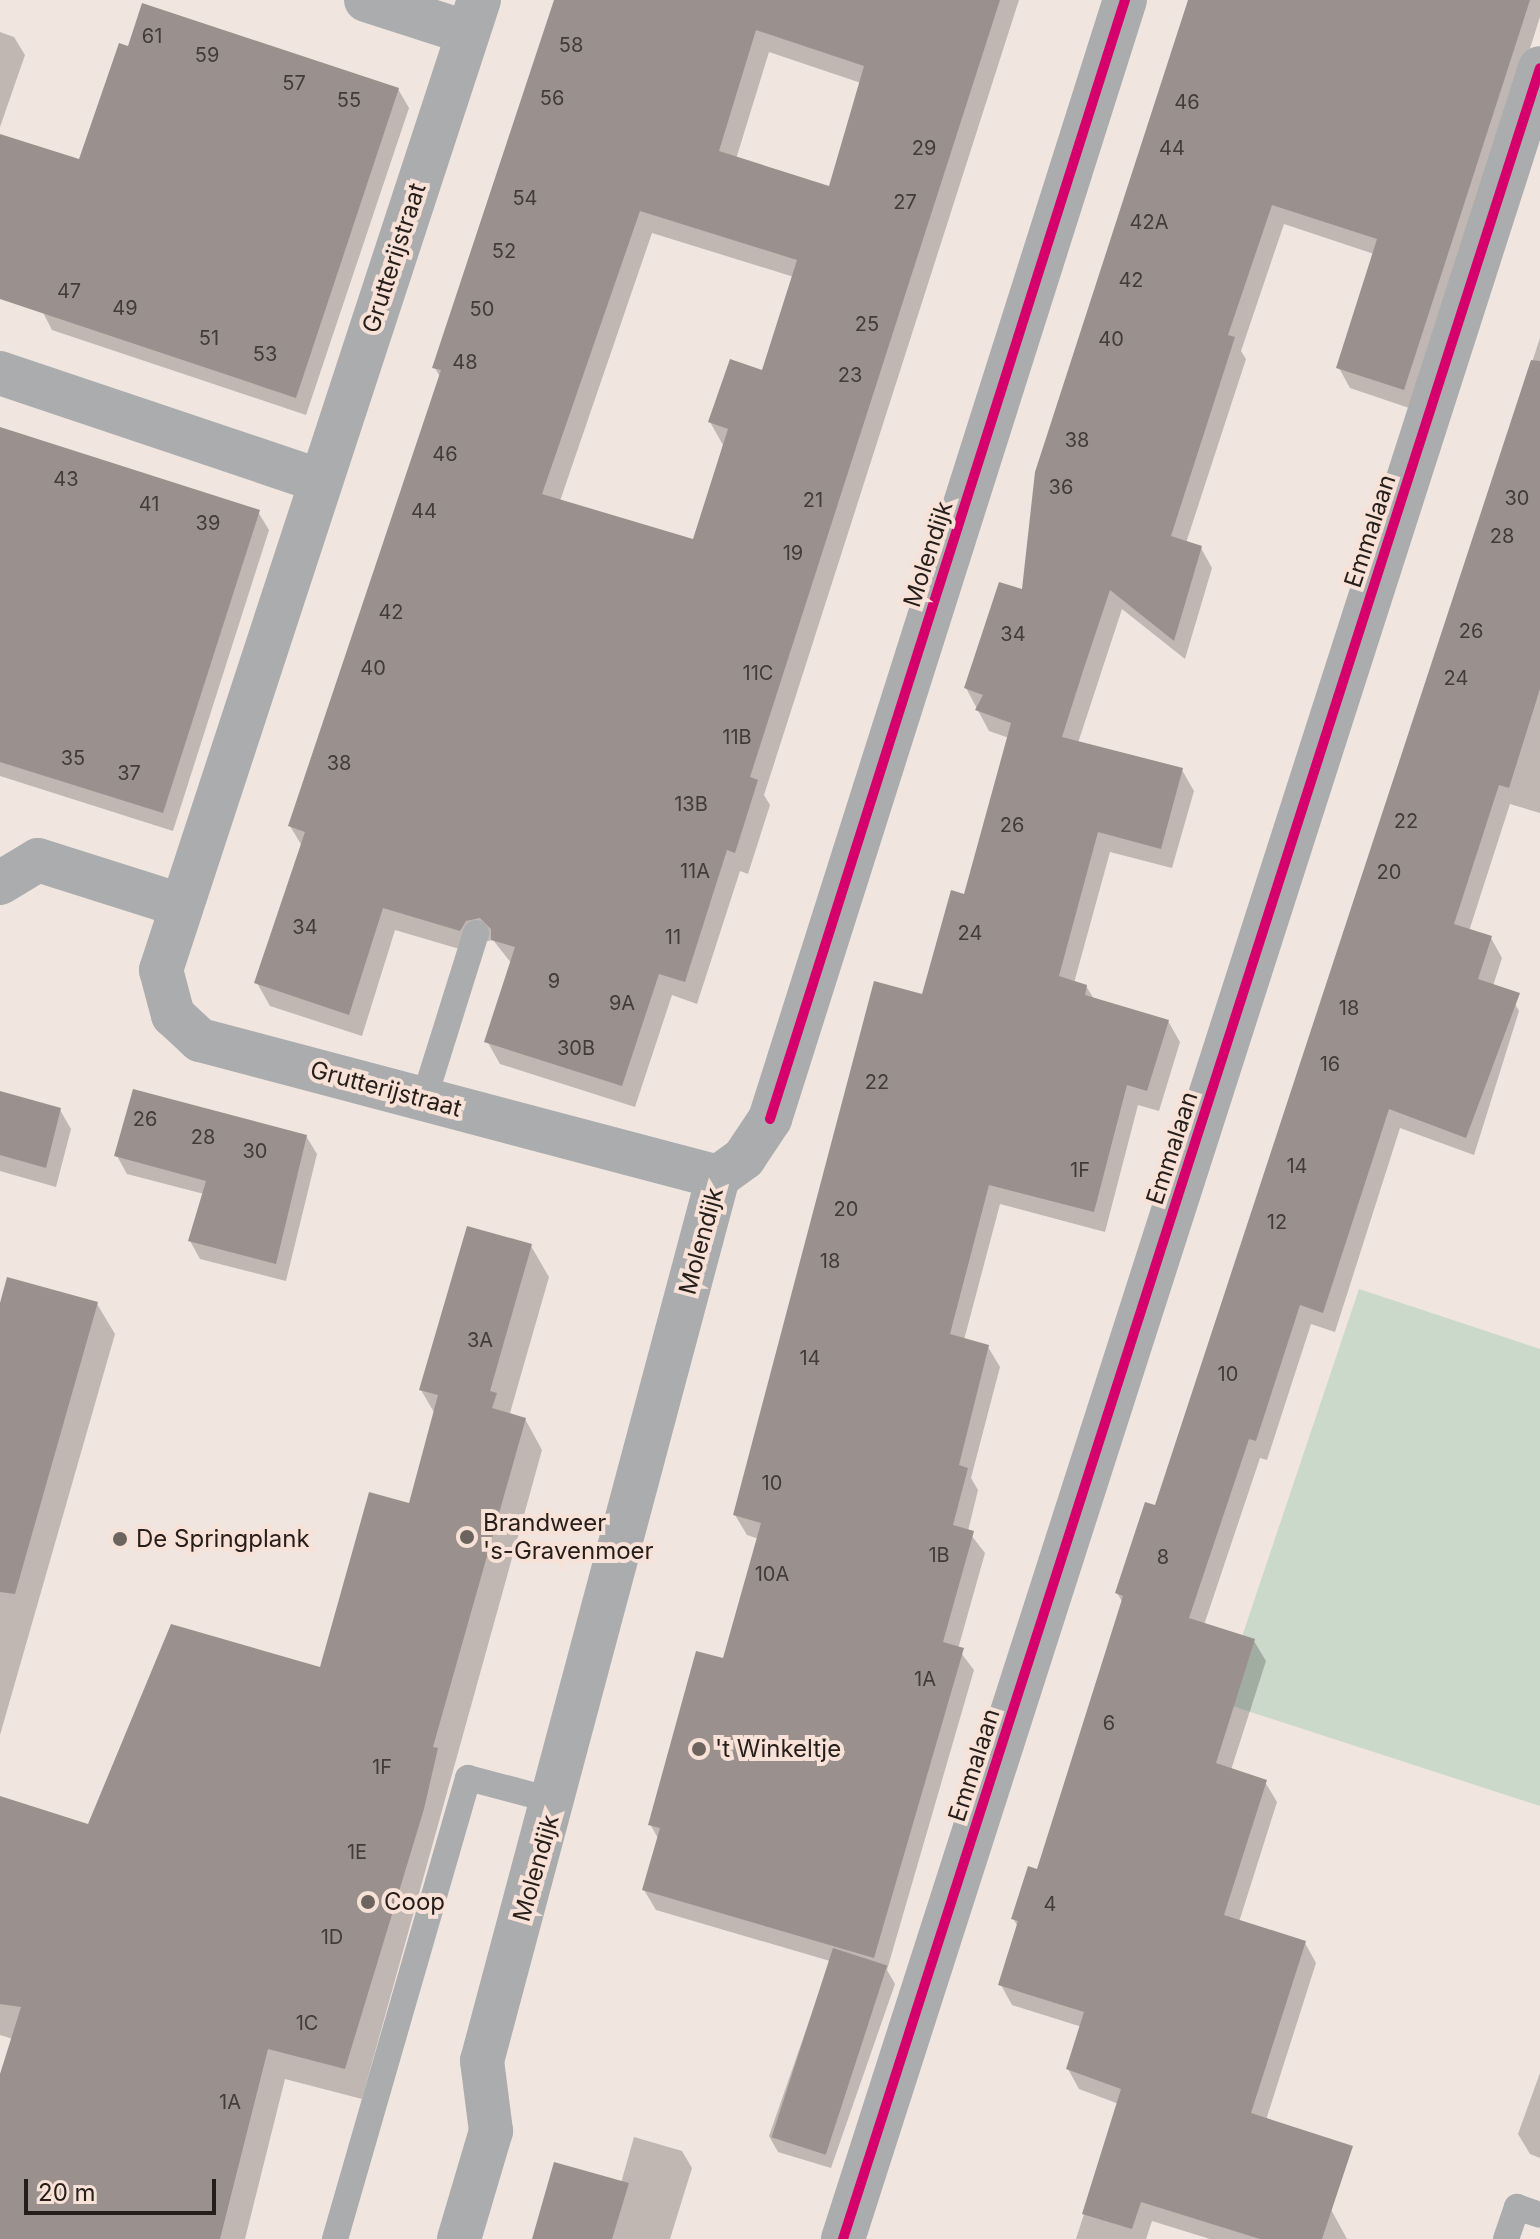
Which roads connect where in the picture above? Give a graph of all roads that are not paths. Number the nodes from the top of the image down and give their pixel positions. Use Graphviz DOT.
graph roads {
  1 [pos="366,0"];
  2 [pos="1125,0"];
  3 [pos="474,17"];
  4 [pos="1540,68"];
  5 [pos="0,373"];
  6 [pos="320,481"];
  7 [pos="0,883"];
  8 [pos="180,905"];
  9 [pos="476,933"];
  10 [pos="424,1099"];
  11 [pos="718,1177"];
  12 [pos="555,1801"];
  13 [pos="1540,2215"];
  14 [pos="335,2239"];
  15 [pos="459,2239"];
  16 [pos="843,2239"];
  17 [pos="1506,2239"];
  1 -- 3 [label="street, Grutterijstraat"];
  2 -- 11 [label="street, Molendijk"];
  3 -- 6 [label="street, Grutterijstraat"];
  4 -- 16 [label="street, Emmalaan"];
  5 -- 6 [label="street"];
  6 -- 8 [label="street, Grutterijstraat"];
  7 -- 8 [label="street"];
  8 -- 10 [label="street, Grutterijstraat"];
  9 -- 10 [label="lane"];
  10 -- 11 [label="street, Grutterijstraat"];
  11 -- 12 [label="street, Molendijk"];
  12 -- 14 [label="lane"];
  12 -- 15 [label="street, Molendijk"];
  13 -- 17 [label="lane"];
}
